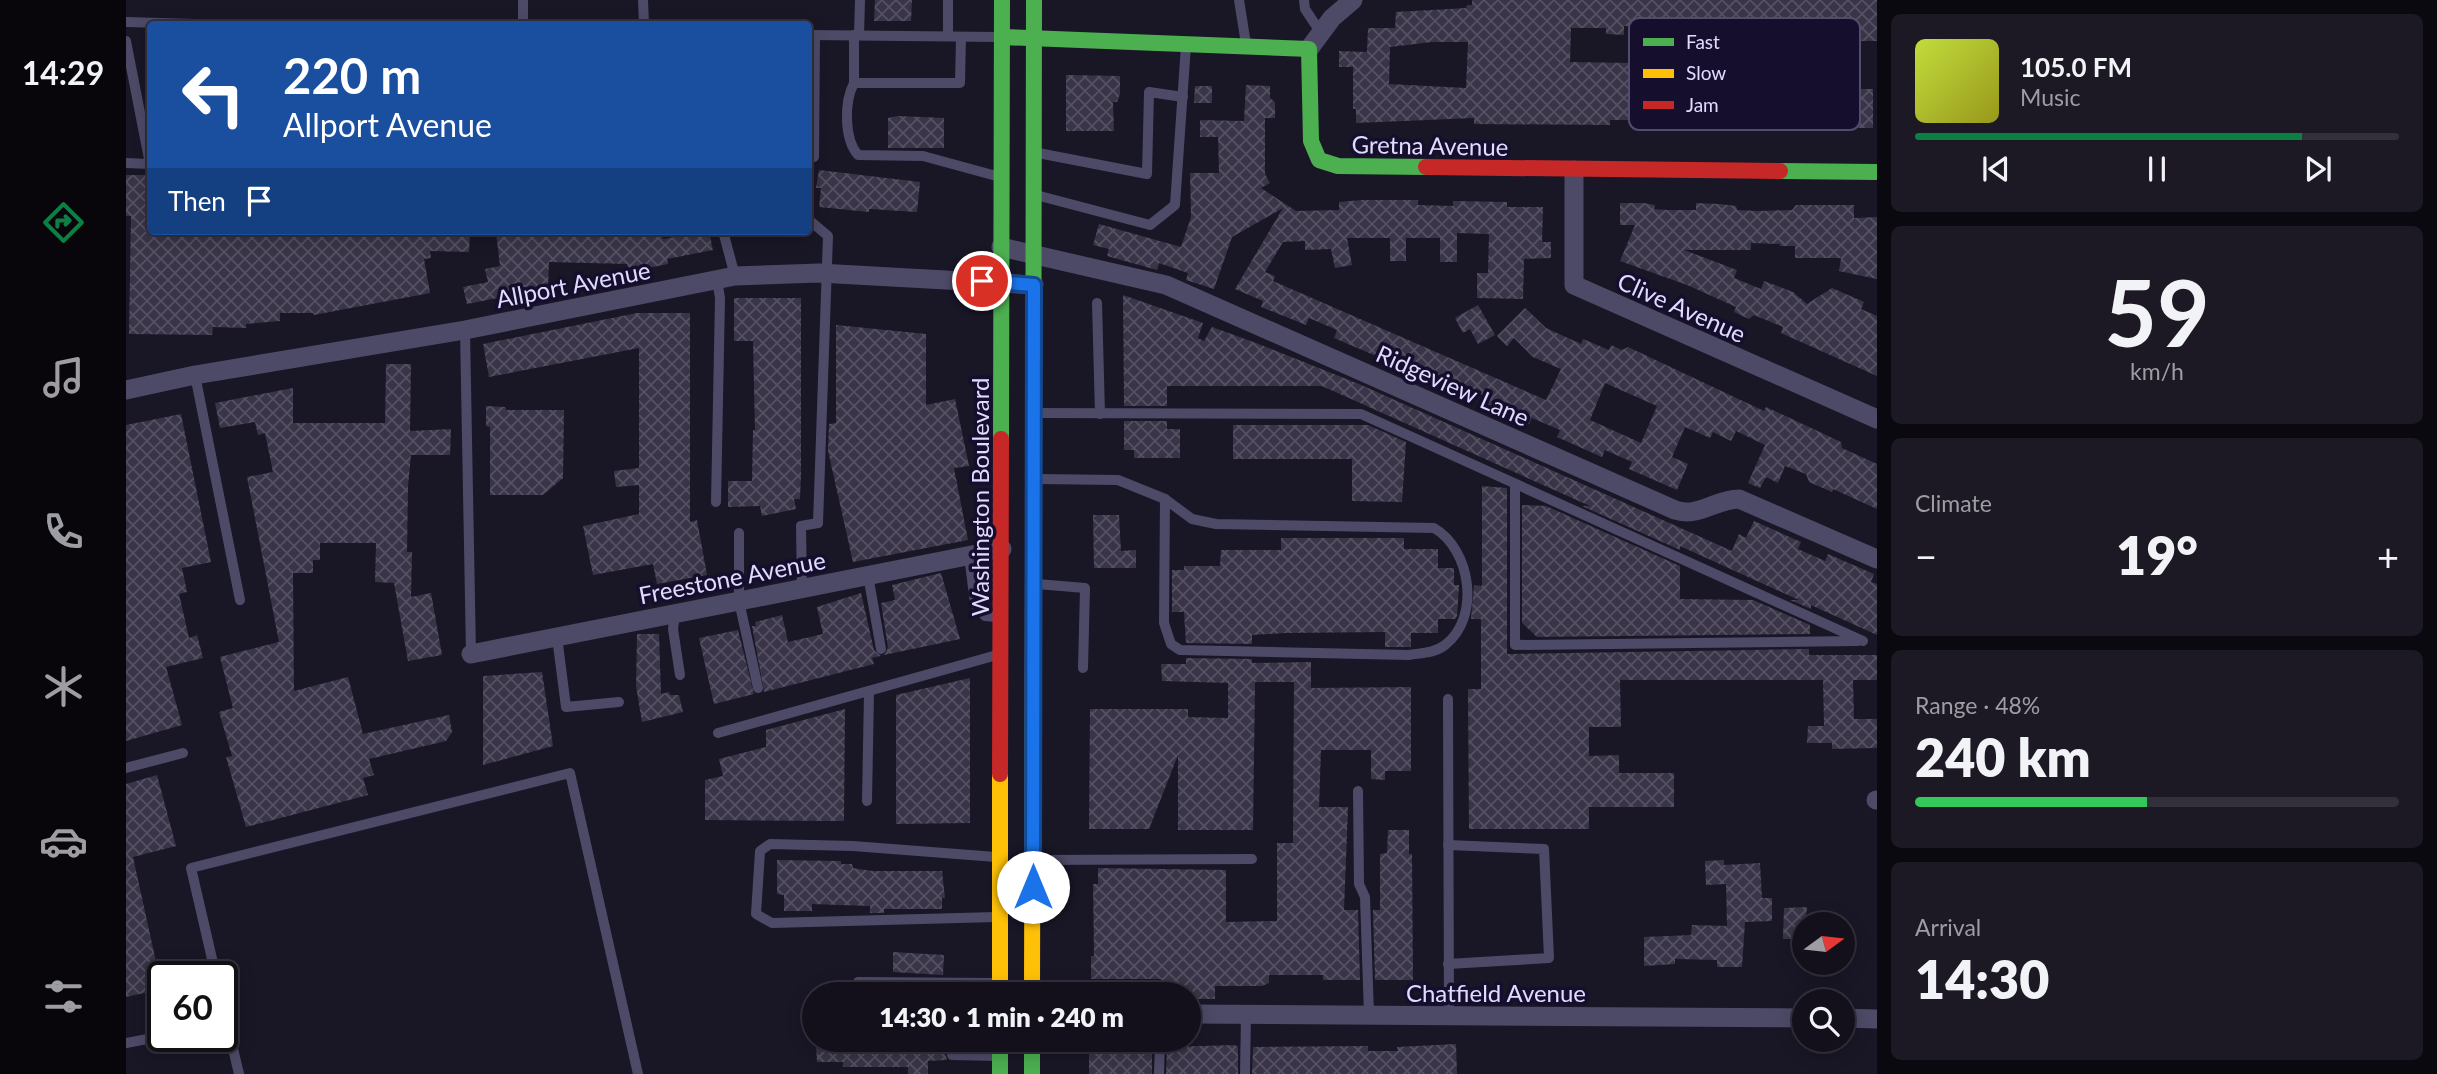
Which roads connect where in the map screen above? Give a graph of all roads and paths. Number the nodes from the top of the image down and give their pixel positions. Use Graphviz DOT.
graph roads {
  1 [pos="523,0"];
  2 [pos="643,0"];
  3 [pos="860,0"];
  4 [pos="948,0"];
  5 [pos="1002,0"];
  6 [pos="1034,0"];
  7 [pos="1239,0"];
  8 [pos="1304,0"];
  9 [pos="1353,0"];
  10 [pos="523,21"];
  11 [pos="644,21"];
  12 [pos="126,22"];
  13 [pos="147,23"];
  14 [pos="812,35"];
  15 [pos="857,35"];
  16 [pos="948,36"];
  17 [pos="961,37"];
  18 [pos="1002,37"];
  19 [pos="1034,38"];
  20 [pos="126,41"];
  21 [pos="1315,41"];
  22 [pos="1186,44"];
  23 [pos="1246,47"];
  24 [pos="854,83"];
  25 [pos="1183,97"];
  26 [pos="147,149"];
  27 [pos="1034,152"];
  28 [pos="812,157"];
  29 [pos="126,163"];
  30 [pos="147,164"];
  31 [pos="1574,170"];
  32 [pos="1877,172"];
  33 [pos="1001,178"];
  34 [pos="1034,195"];
  35 [pos="812,222"];
  36 [pos="723,235"];
  37 [pos="1001,247"];
  38 [pos="1034,255"];
  39 [pos="825,273"];
  40 [pos="726,278"];
  41 [pos="1002,282"];
  42 [pos="1034,285"];
  43 [pos="1097,303"];
  44 [pos="465,330"];
  45 [pos="195,375"];
  46 [pos="126,390"];
  47 [pos="1034,413"];
  48 [pos="1100,414"];
  49 [pos="1877,419"];
  50 [pos="1034,479"];
  51 [pos="1515,484"];
  52 [pos="1164,499"];
  53 [pos="716,502"];
  54 [pos="739,533"];
  55 [pos="1002,549"];
  56 [pos="969,555"];
  57 [pos="1877,559"];
  58 [pos="868,575"];
  59 [pos="1033,584"];
  60 [pos="802,588"];
  61 [pos="240,600"];
  62 [pos="739,601"];
  63 [pos="675,614"];
  64 [pos="1001,618"];
  65 [pos="557,637"];
  66 [pos="881,649"];
  67 [pos="471,654"];
  68 [pos="1001,654"];
  69 [pos="1083,668"];
  70 [pos="680,675"];
  71 [pos="758,688"];
  72 [pos="870,692"];
  73 [pos="1448,699"];
  74 [pos="618,702"];
  75 [pos="718,733"];
  76 [pos="183,753"];
  77 [pos="126,768"];
  78 [pos="1358,791"];
  79 [pos="867,801"];
  80 [pos="1448,845"];
  81 [pos="1000,857"];
  82 [pos="1252,859"];
  83 [pos="1033,860"];
  84 [pos="1000,917"];
  85 [pos="213,961"];
  86 [pos="1448,964"];
  87 [pos="1000,982"];
  88 [pos="1032,982"];
  89 [pos="1201,1014"];
  90 [pos="1246,1014"];
  91 [pos="1369,1015"];
  92 [pos="1449,1016"];
  93 [pos="1792,1018"];
  94 [pos="1855,1018"];
  95 [pos="1877,1019"];
  96 [pos="147,1038"];
  97 [pos="126,1043"];
  98 [pos="234,1052"];
  99 [pos="973,1052"];
  100 [pos="1000,1052"];
  101 [pos="1032,1052"];
  102 [pos="1160,1052"];
  103 [pos="952,1055"];
  104 [pos="239,1074"];
  105 [pos="638,1074"];
  106 [pos="1000,1074"];
  107 [pos="1032,1074"];
  108 [pos="1159,1074"];
  109 [pos="1245,1074"];
  1 -- 10 [label="lane"];
  2 -- 11 [label="lane"];
  3 -- 15 [label="lane"];
  4 -- 16 [label="lane"];
  5 -- 18 [label="main road, Washington Boulevard"];
  6 -- 19 [label="main road"];
  7 -- 23 [label="lane"];
  8 -- 21 [label="lane"];
  9 -- 21 [label="street"];
  12 -- 13 [label="lane"];
  14 -- 15 [label="lane"];
  14 -- 28 [label="lane"];
  15 -- 16 [label="lane"];
  15 -- 24 [label="lane"];
  16 -- 17 [label="lane"];
  17 -- 18 [label="lane"];
  17 -- 24 [label="lane"];
  18 -- 19 [label="main road"];
  18 -- 33 [label="main road, Washington Boulevard"];
  19 -- 22 [label="main road"];
  19 -- 27 [label="main road"];
  20 -- 26 [label="lane"];
  21 -- 23 [label="main road"];
  21 -- 31 [label="main road, Gretna Avenue"];
  22 -- 23 [label="main road"];
  22 -- 25 [label="lane"];
  24 -- 33 [label="lane"];
  25 -- 27 [label="lane"];
  25 -- 34 [label="lane"];
  27 -- 34 [label="main road"];
  29 -- 30 [label="lane"];
  31 -- 32 [label="main road, Gretna Avenue"];
  31 -- 49 [label="street, Clive Avenue"];
  33 -- 37 [label="main road, Washington Boulevard"];
  34 -- 38 [label="main road"];
  35 -- 39 [label="lane"];
  36 -- 40 [label="lane"];
  37 -- 38 [label="street, Ridgeview Lane"];
  37 -- 41 [label="main road, Washington Boulevard"];
  38 -- 42 [label="main road"];
  38 -- 57 [label="street, Ridgeview Lane"];
  39 -- 40 [label="street, Allport Avenue"];
  39 -- 41 [label="street, Allport Avenue"];
  39 -- 60 [label="lane"];
  40 -- 44 [label="street, Allport Avenue"];
  40 -- 53 [label="lane"];
  41 -- 42 [label="street, Allport Avenue"];
  41 -- 55 [label="main road, Washington Boulevard"];
  42 -- 47 [label="main road"];
  43 -- 48 [label="lane"];
  44 -- 45 [label="street, Allport Avenue"];
  44 -- 67 [label="lane"];
  45 -- 46 [label="street, Allport Avenue"];
  45 -- 61 [label="lane"];
  47 -- 48 [label="lane"];
  47 -- 50 [label="main road"];
  48 -- 51 [label="lane"];
  50 -- 52 [label="lane"];
  50 -- 59 [label="main road"];
  51 -- 51 [label="lane"];
  52 -- 52 [label="lane"];
  54 -- 62 [label="lane"];
  55 -- 56 [label="street, Freestone Avenue"];
  55 -- 64 [label="main road, Washington Boulevard"];
  56 -- 58 [label="street, Freestone Avenue"];
  56 -- 64 [label="lane"];
  58 -- 60 [label="street, Freestone Avenue"];
  58 -- 66 [label="lane"];
  59 -- 69 [label="lane"];
  59 -- 83 [label="main road"];
  60 -- 62 [label="street, Freestone Avenue"];
  62 -- 63 [label="street, Freestone Avenue"];
  62 -- 71 [label="lane"];
  63 -- 65 [label="street, Freestone Avenue"];
  63 -- 70 [label="lane"];
  64 -- 68 [label="main road, Washington Boulevard"];
  65 -- 67 [label="street, Freestone Avenue"];
  65 -- 74 [label="lane"];
  68 -- 72 [label="lane"];
  68 -- 81 [label="main road, Washington Boulevard"];
  72 -- 75 [label="lane"];
  72 -- 79 [label="lane"];
  73 -- 80 [label="lane"];
  76 -- 77 [label="lane"];
  78 -- 91 [label="lane"];
  80 -- 86 [label="lane"];
  80 -- 86 [label="lane"];
  81 -- 84 [label="main road, Washington Boulevard"];
  81 -- 84 [label="lane"];
  82 -- 83 [label="lane"];
  83 -- 88 [label="main road"];
  84 -- 87 [label="main road, Washington Boulevard"];
  85 -- 105 [label="lane"];
  86 -- 92 [label="lane"];
  89 -- 90 [label="street, Chatfield Avenue"];
  90 -- 91 [label="street, Chatfield Avenue"];
  90 -- 109 [label="lane"];
  91 -- 92 [label="street, Chatfield Avenue"];
  92 -- 93 [label="street, Chatfield Avenue"];
  94 -- 95 [label="street"];
  96 -- 97 [label="lane"];
  98 -- 104 [label="lane"];
  99 -- 103 [label="lane"];
  100 -- 106 [label="main road"];
  101 -- 107 [label="main road"];
  102 -- 108 [label="lane"];
}
